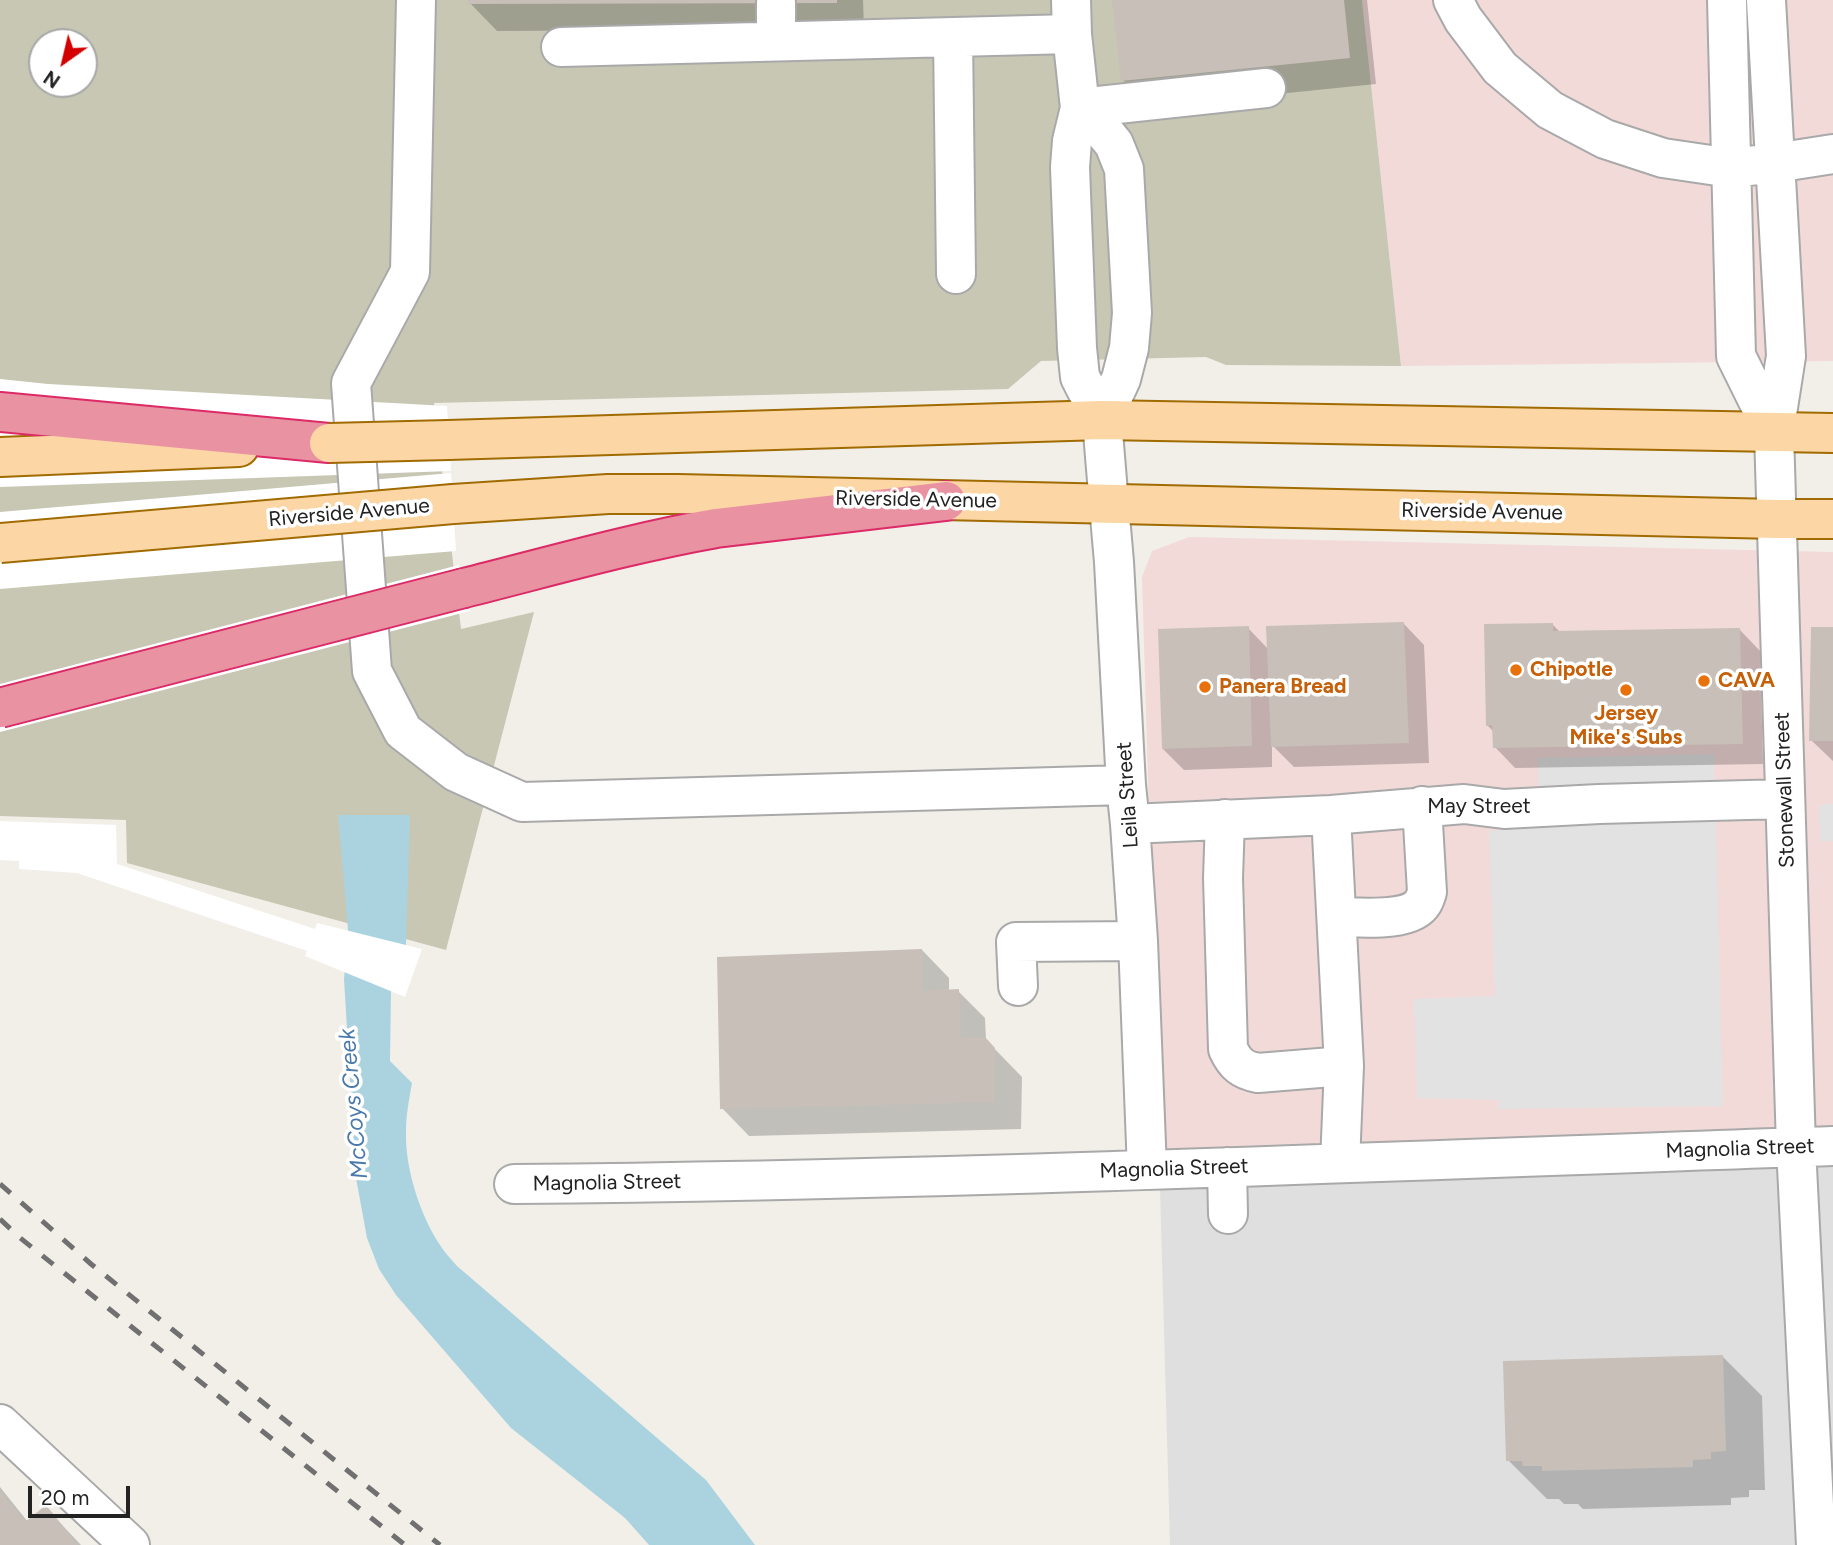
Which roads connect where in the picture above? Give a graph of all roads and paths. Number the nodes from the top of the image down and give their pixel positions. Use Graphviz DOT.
graph roads {
  1 [pos="416,0"];
  2 [pos="1453,0"];
  3 [pos="1727,0"];
  4 [pos="1766,0"];
  5 [pos="776,3"];
  6 [pos="1071,17"];
  7 [pos="953,37"];
  8 [pos="776,41"];
  9 [pos="561,47"];
  10 [pos="1266,88"];
  11 [pos="1080,108"];
  12 [pos="1833,154"];
  13 [pos="1775,163"];
  14 [pos="1731,168"];
  15 [pos="956,274"];
  16 [pos="0,412"];
  17 [pos="1102,420"];
  18 [pos="1774,432"];
  19 [pos="1833,433"];
  20 [pos="329,443"];
  21 [pos="0,457"];
  22 [pos="946,501"];
  23 [pos="1109,505"];
  24 [pos="1777,519"];
  25 [pos="1833,519"];
  26 [pos="0,543"];
  27 [pos="0,708"];
  28 [pos="1126,785"];
  29 [pos="1785,799"];
  30 [pos="1422,806"];
  31 [pos="1331,815"];
  32 [pos="1225,819"];
  33 [pos="1130,824"];
  34 [pos="1337,917"];
  35 [pos="1138,940"];
  36 [pos="1018,986"];
  37 [pos="1344,1066"];
  38 [pos="1833,1146"];
  39 [pos="1796,1147"];
  40 [pos="1340,1163"];
  41 [pos="1227,1167"];
  42 [pos="1147,1170"];
  43 [pos="514,1184"];
  44 [pos="1228,1214"];
  45 [pos="0,1424"];
  46 [pos="130,1545"];
  47 [pos="1816,1545"];
  1 -- 28 [label="street"];
  2 -- 14 [label="street"];
  3 -- 14 [label="street"];
  4 -- 13 [label="street"];
  5 -- 8 [label="street"];
  6 -- 7 [label="street"];
  6 -- 11 [label="street"];
  7 -- 8 [label="street"];
  7 -- 15 [label="street"];
  8 -- 9 [label="street"];
  10 -- 11 [label="street"];
  11 -- 17 [label="street"];
  11 -- 17 [label="street"];
  12 -- 13 [label="street"];
  13 -- 14 [label="street"];
  13 -- 18 [label="street"];
  14 -- 18 [label="street"];
  16 -- 20 [label="highway"];
  17 -- 18 [label="main road"];
  17 -- 20 [label="main road, bridge"];
  17 -- 23 [label="street, Leila Street"];
  18 -- 19 [label="main road"];
  18 -- 24 [label="street, Stonewall Street"];
  20 -- 21 [label="main road"];
  22 -- 23 [label="main road, Riverside Avenue"];
  22 -- 26 [label="main road, Riverside Avenue, bridge"];
  22 -- 27 [label="highway, bridge"];
  23 -- 24 [label="main road, Riverside Avenue"];
  23 -- 28 [label="street, Leila Street"];
  24 -- 25 [label="main road, Riverside Avenue"];
  24 -- 29 [label="street, Stonewall Street"];
  28 -- 33 [label="street, Leila Street"];
  29 -- 30 [label="street, May Street"];
  29 -- 39 [label="street, Stonewall Street"];
  30 -- 31 [label="street, May Street"];
  30 -- 34 [label="street"];
  31 -- 32 [label="street, May Street"];
  31 -- 34 [label="street"];
  32 -- 33 [label="street, May Street"];
  32 -- 37 [label="street"];
  33 -- 35 [label="street, Leila Street"];
  34 -- 37 [label="street"];
  35 -- 36 [label="street"];
  35 -- 42 [label="street, Leila Street"];
  37 -- 40 [label="street"];
  38 -- 39 [label="street, Magnolia Street"];
  39 -- 40 [label="street, Magnolia Street"];
  39 -- 47 [label="street, Stonewall Street"];
  40 -- 41 [label="street, Magnolia Street"];
  41 -- 42 [label="street, Magnolia Street"];
  41 -- 44 [label="street"];
  42 -- 43 [label="street, Magnolia Street"];
  45 -- 46 [label="street"];
}
